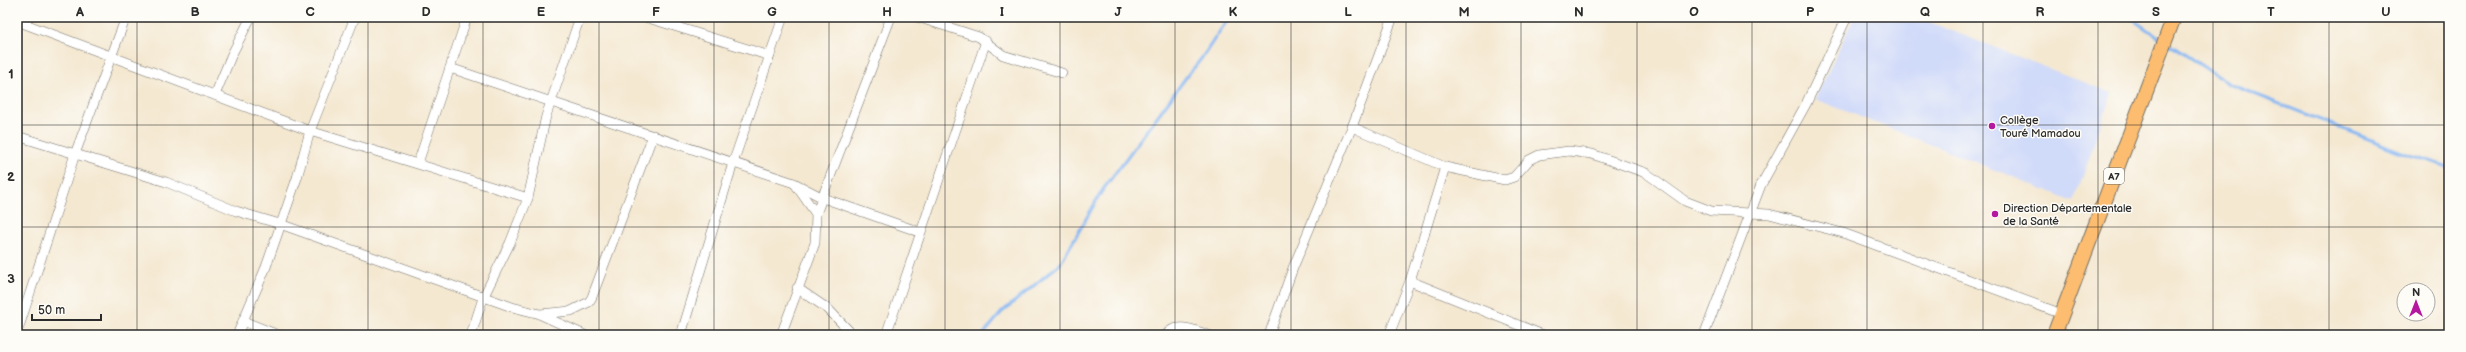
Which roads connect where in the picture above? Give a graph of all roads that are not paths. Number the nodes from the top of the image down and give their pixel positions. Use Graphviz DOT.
graph roads {
  1 [pos="126,17"];
  2 [pos="251,17"];
  3 [pos="355,17"];
  4 [pos="467,17"];
  5 [pos="580,17"];
  6 [pos="645,17"];
  7 [pos="783,17"];
  8 [pos="891,17"];
  9 [pos="917,17"];
  10 [pos="1393,17"];
  11 [pos="1847,17"];
  12 [pos="2174,17"];
  13 [pos="17,21"];
  14 [pos="986,41"];
  15 [pos="112,56"];
  16 [pos="770,56"];
  17 [pos="450,68"];
  18 [pos="1062,73"];
  19 [pos="215,95"];
  20 [pos="551,102"];
  21 [pos="1352,127"];
  22 [pos="310,130"];
  23 [pos="653,134"];
  24 [pos="17,136"];
  25 [pos="75,154"];
  26 [pos="418,163"];
  27 [pos="733,163"];
  28 [pos="1445,167"];
  29 [pos="794,183"];
  30 [pos="528,198"];
  31 [pos="823,198"];
  32 [pos="1751,212"];
  33 [pos="816,214"];
  34 [pos="280,224"];
  35 [pos="920,232"];
  36 [pos="1410,281"];
  37 [pos="797,288"];
  38 [pos="483,298"];
  39 [pos="540,314"];
  40 [pos="2062,314"];
  41 [pos="243,321"];
  42 [pos="17,333"];
  43 [pos="237,335"];
  44 [pos="278,335"];
  45 [pos="471,335"];
  46 [pos="585,335"];
  47 [pos="681,335"];
  48 [pos="780,335"];
  49 [pos="853,335"];
  50 [pos="886,335"];
  51 [pos="1166,335"];
  52 [pos="1209,335"];
  53 [pos="1269,335"];
  54 [pos="1389,335"];
  55 [pos="1543,335"];
  56 [pos="1704,335"];
  57 [pos="2054,335"];
  1 -- 15 [label="street"];
  2 -- 19 [label="street"];
  3 -- 22 [label="street"];
  4 -- 17 [label="street"];
  5 -- 20 [label="street"];
  6 -- 16 [label="street"];
  7 -- 16 [label="street"];
  8 -- 31 [label="street"];
  9 -- 14 [label="street"];
  10 -- 21 [label="street"];
  11 -- 32 [label="street"];
  12 -- 40 [label="highway, A7"];
  13 -- 15 [label="street"];
  14 -- 18 [label="street"];
  14 -- 35 [label="street"];
  15 -- 19 [label="street"];
  15 -- 25 [label="street"];
  16 -- 27 [label="street"];
  17 -- 20 [label="street"];
  17 -- 26 [label="street"];
  19 -- 22 [label="street"];
  20 -- 23 [label="street"];
  20 -- 30 [label="street"];
  21 -- 28 [label="street"];
  21 -- 53 [label="street"];
  22 -- 26 [label="street"];
  22 -- 34 [label="street"];
  23 -- 27 [label="street"];
  23 -- 39 [label="street"];
  24 -- 25 [label="street"];
  25 -- 34 [label="street"];
  25 -- 42 [label="street"];
  26 -- 30 [label="street"];
  27 -- 29 [label="street"];
  27 -- 47 [label="street"];
  28 -- 32 [label="street"];
  28 -- 36 [label="street"];
  29 -- 31 [label="street"];
  29 -- 33 [label="street"];
  30 -- 38 [label="street"];
  31 -- 33 [label="street"];
  31 -- 35 [label="street"];
  32 -- 40 [label="street"];
  32 -- 56 [label="street"];
  33 -- 37 [label="street"];
  34 -- 38 [label="street"];
  34 -- 41 [label="street"];
  35 -- 50 [label="street"];
  36 -- 54 [label="street"];
  36 -- 55 [label="street"];
  37 -- 48 [label="street"];
  37 -- 49 [label="street"];
  38 -- 39 [label="street"];
  38 -- 45 [label="street"];
  39 -- 46 [label="street"];
  40 -- 57 [label="highway, A7"];
  41 -- 43 [label="street"];
  41 -- 44 [label="street"];
  51 -- 52 [label="street"];
}
